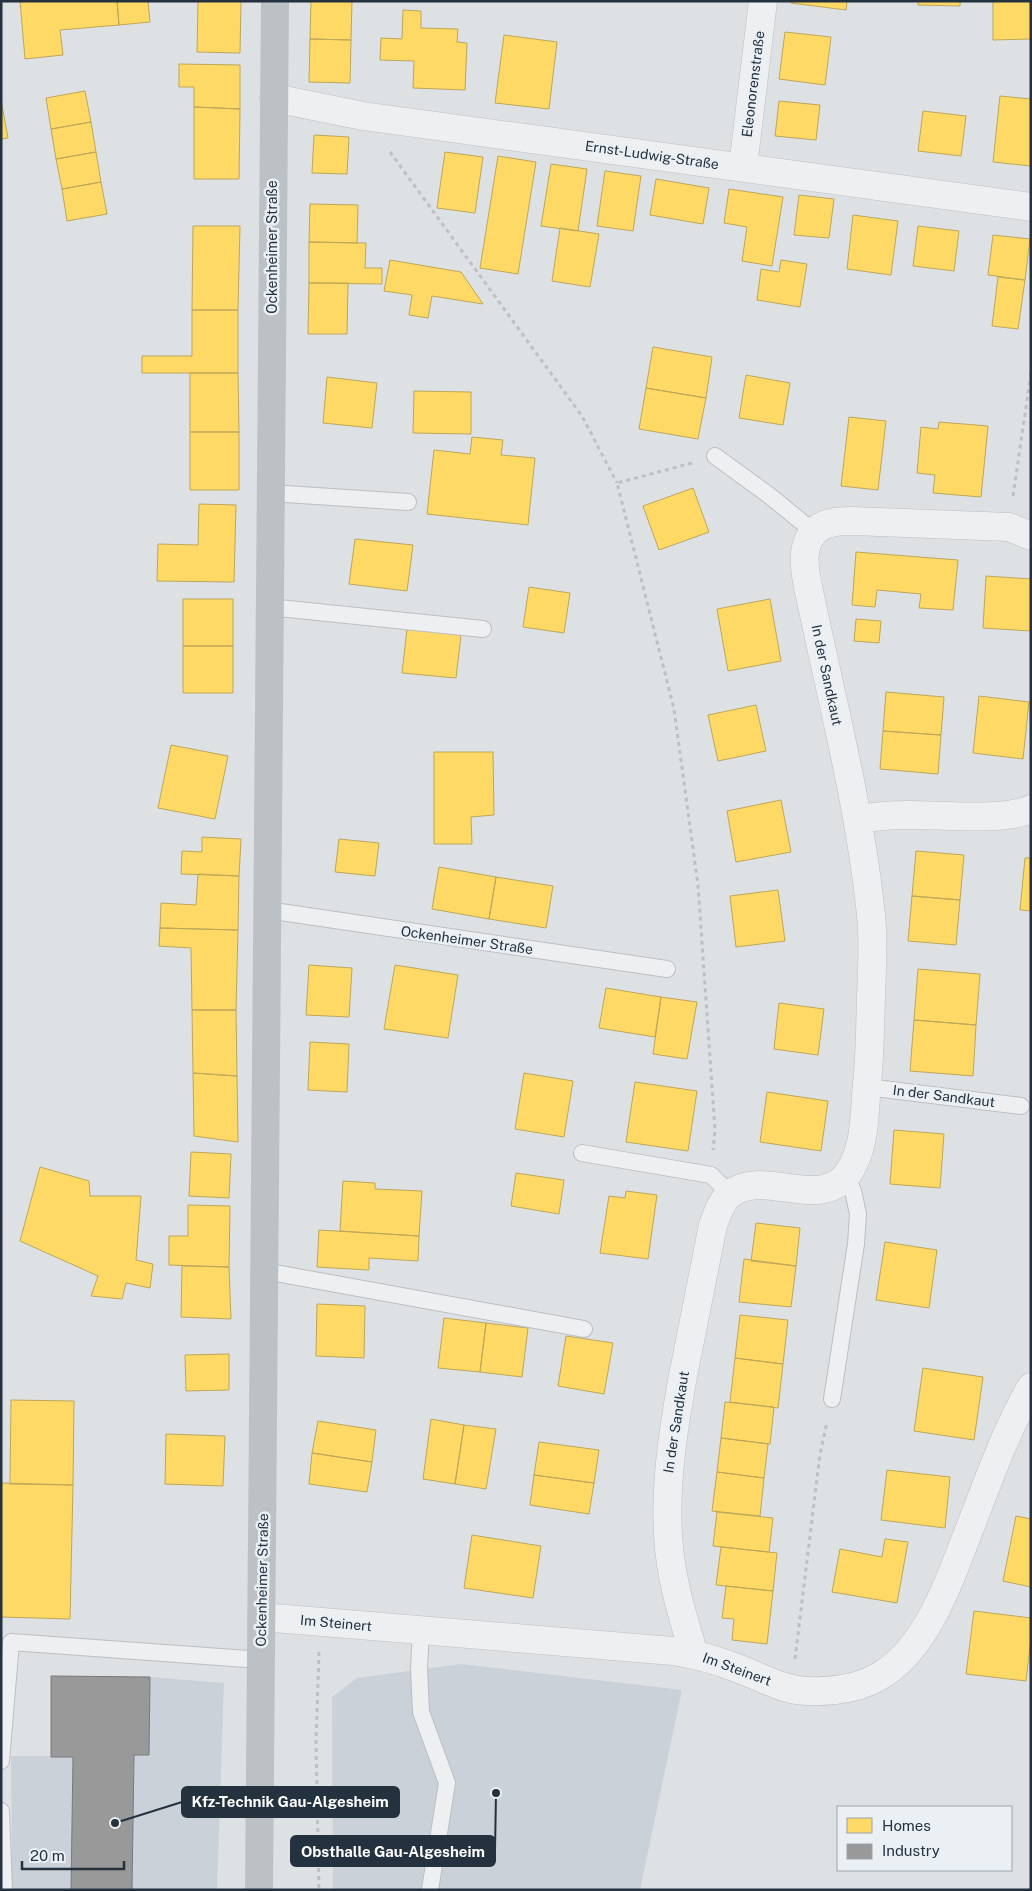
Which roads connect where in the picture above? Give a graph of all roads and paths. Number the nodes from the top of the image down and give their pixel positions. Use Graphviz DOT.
graph roads {
  1 [pos="274,1"];
  2 [pos="763,1"];
  3 [pos="274,98"];
  4 [pos="363,116"];
  5 [pos="744,167"];
  6 [pos="1031,207"];
  7 [pos="1031,372"];
  8 [pos="715,456"];
  9 [pos="617,483"];
  10 [pos="270,493"];
  11 [pos="408,502"];
  12 [pos="1020,531"];
  13 [pos="814,532"];
  14 [pos="269,607"];
  15 [pos="483,630"];
  16 [pos="1031,809"];
  17 [pos="858,818"];
  18 [pos="267,910"];
  19 [pos="667,969"];
  20 [pos="867,1087"];
  21 [pos="1021,1106"];
  22 [pos="582,1153"];
  23 [pos="711,1175"];
  24 [pos="846,1176"];
  25 [pos="730,1194"];
  26 [pos="264,1270"];
  27 [pos="584,1329"];
  28 [pos="1031,1387"];
  29 [pos="832,1399"];
  30 [pos="262,1617"];
  31 [pos="320,1622"];
  32 [pos="421,1630"];
  33 [pos="6,1640"];
  34 [pos="694,1654"];
  35 [pos="261,1660"];
  36 [pos="794,1689"];
  37 [pos="1,1761"];
  38 [pos="1,1811"];
  39 [pos="4,1890"];
  40 [pos="259,1890"];
  41 [pos="319,1890"];
  42 [pos="430,1890"];
  1 -- 3 [label="main road, Ockenheimer Straße"];
  2 -- 5 [label="street, Eleonorenstraße"];
  3 -- 4 [label="street, Ernst-Ludwig-Straße"];
  3 -- 10 [label="main road, Ockenheimer Straße"];
  4 -- 5 [label="street, Ernst-Ludwig-Straße"];
  4 -- 9 [label="path"];
  5 -- 6 [label="street, Ernst-Ludwig-Straße"];
  7 -- 12 [label="path"];
  8 -- 9 [label="path"];
  8 -- 13 [label="lane"];
  9 -- 23 [label="path"];
  10 -- 11 [label="lane"];
  10 -- 14 [label="main road, Ockenheimer Straße"];
  12 -- 13 [label="street"];
  13 -- 17 [label="street, In der Sandkaut"];
  14 -- 15 [label="lane"];
  14 -- 18 [label="main road, Ockenheimer Straße"];
  16 -- 17 [label="street"];
  17 -- 20 [label="street, In der Sandkaut"];
  18 -- 19 [label="lane, Ockenheimer Straße"];
  18 -- 26 [label="main road, Ockenheimer Straße"];
  20 -- 21 [label="lane, In der Sandkaut"];
  20 -- 24 [label="street, In der Sandkaut"];
  22 -- 23 [label="lane"];
  23 -- 25 [label="lane"];
  24 -- 25 [label="street, In der Sandkaut"];
  24 -- 29 [label="lane"];
  25 -- 34 [label="street, In der Sandkaut"];
  26 -- 27 [label="lane"];
  26 -- 30 [label="main road, Ockenheimer Straße"];
  28 -- 36 [label="street, Im Steinert"];
  29 -- 36 [label="path"];
  30 -- 31 [label="street, Im Steinert"];
  30 -- 35 [label="main road, Ockenheimer Straße"];
  31 -- 32 [label="street, Im Steinert"];
  31 -- 41 [label="path"];
  32 -- 34 [label="street, Im Steinert"];
  32 -- 42 [label="lane"];
  33 -- 35 [label="lane"];
  33 -- 37 [label="lane"];
  34 -- 36 [label="street, Im Steinert"];
  35 -- 40 [label="main road, Ockenheimer Straße"];
  38 -- 39 [label="lane"];
}
